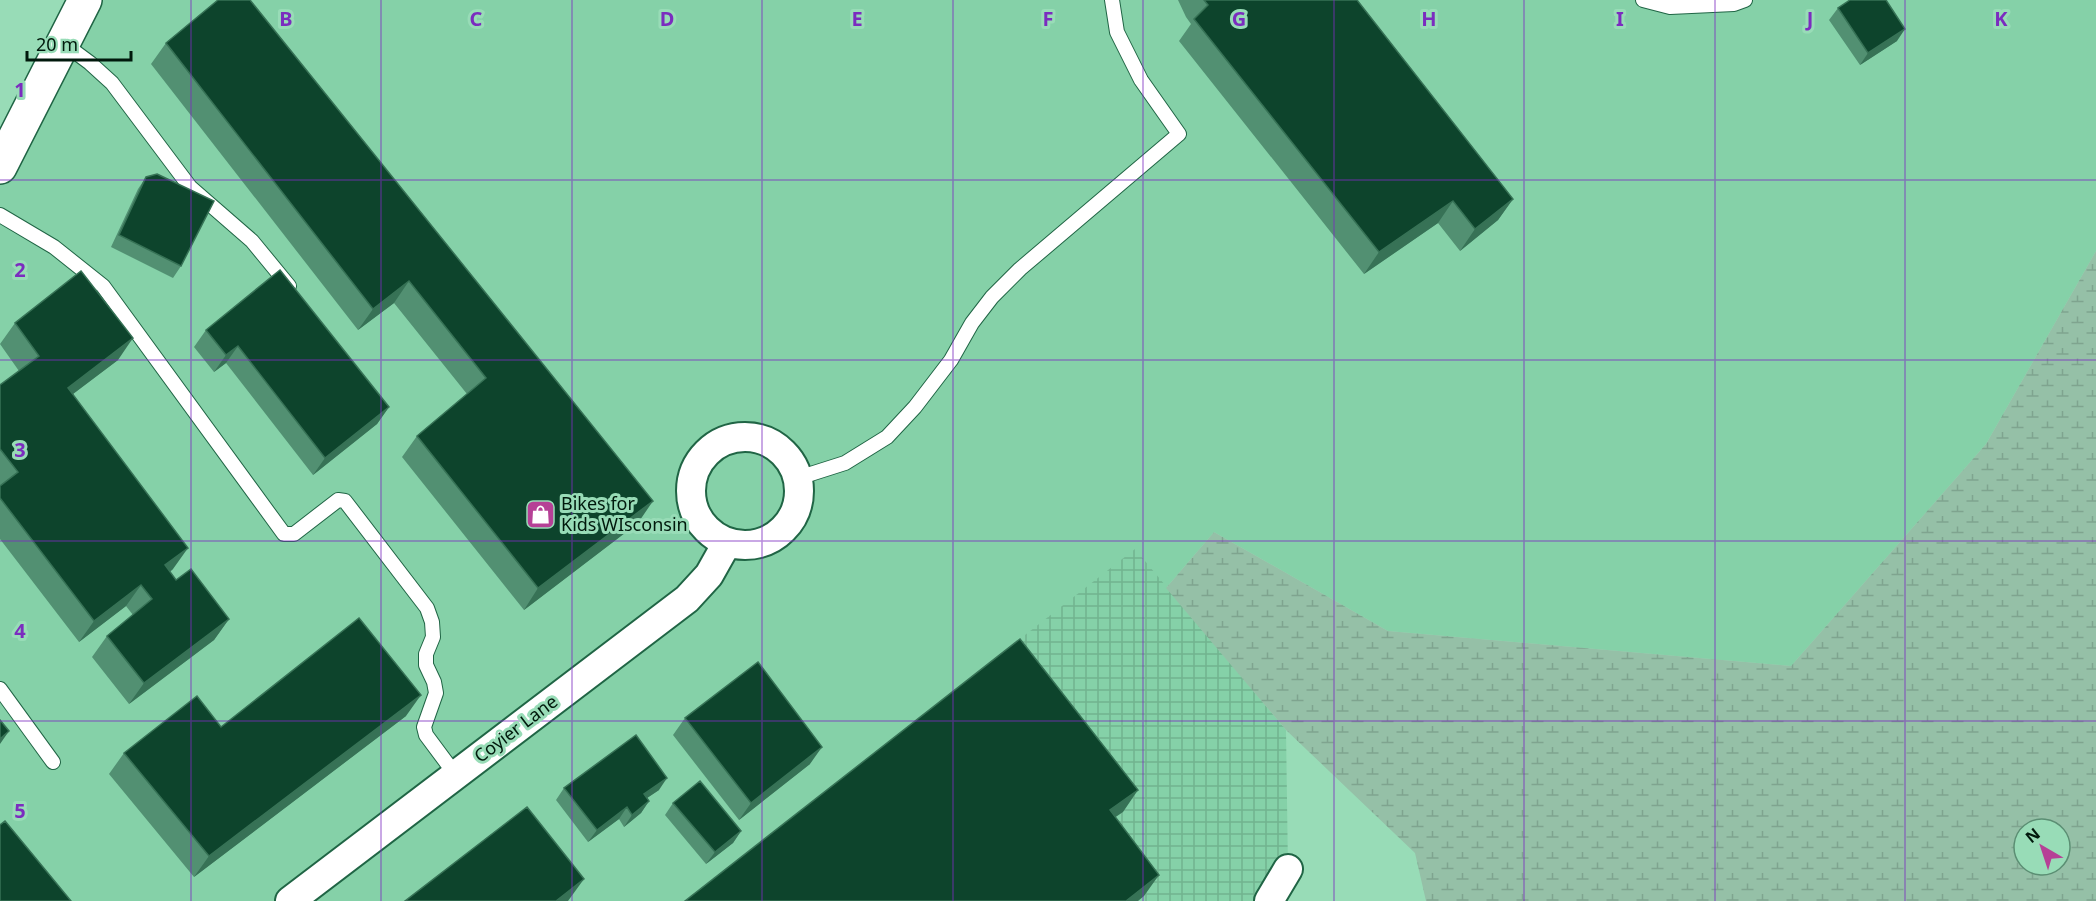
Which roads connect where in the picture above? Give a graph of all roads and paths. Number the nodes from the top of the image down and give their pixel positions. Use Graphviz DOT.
graph roads {
  1 [pos="85,0"];
  2 [pos="1112,0"];
  3 [pos="1643,0"];
  4 [pos="1745,0"];
  5 [pos="63,43"];
  6 [pos="0,167"];
  7 [pos="0,214"];
  8 [pos="295,294"];
  9 [pos="798,478"];
  10 [pos="727,543"];
  11 [pos="0,689"];
  12 [pos="53,762"];
  13 [pos="455,774"];
  14 [pos="1288,869"];
  15 [pos="290,901"];
  16 [pos="1269,901"];
  1 -- 5 [label="street"];
  2 -- 9 [label="lane"];
  3 -- 4 [label="lane"];
  5 -- 6 [label="street"];
  5 -- 8 [label="lane"];
  7 -- 13 [label="lane"];
  9 -- 10 [label="street"];
  9 -- 10 [label="street"];
  10 -- 13 [label="street, Coyier Lane"];
  11 -- 12 [label="lane"];
  13 -- 15 [label="street, Coyier Lane"];
  14 -- 16 [label="street"];
}
